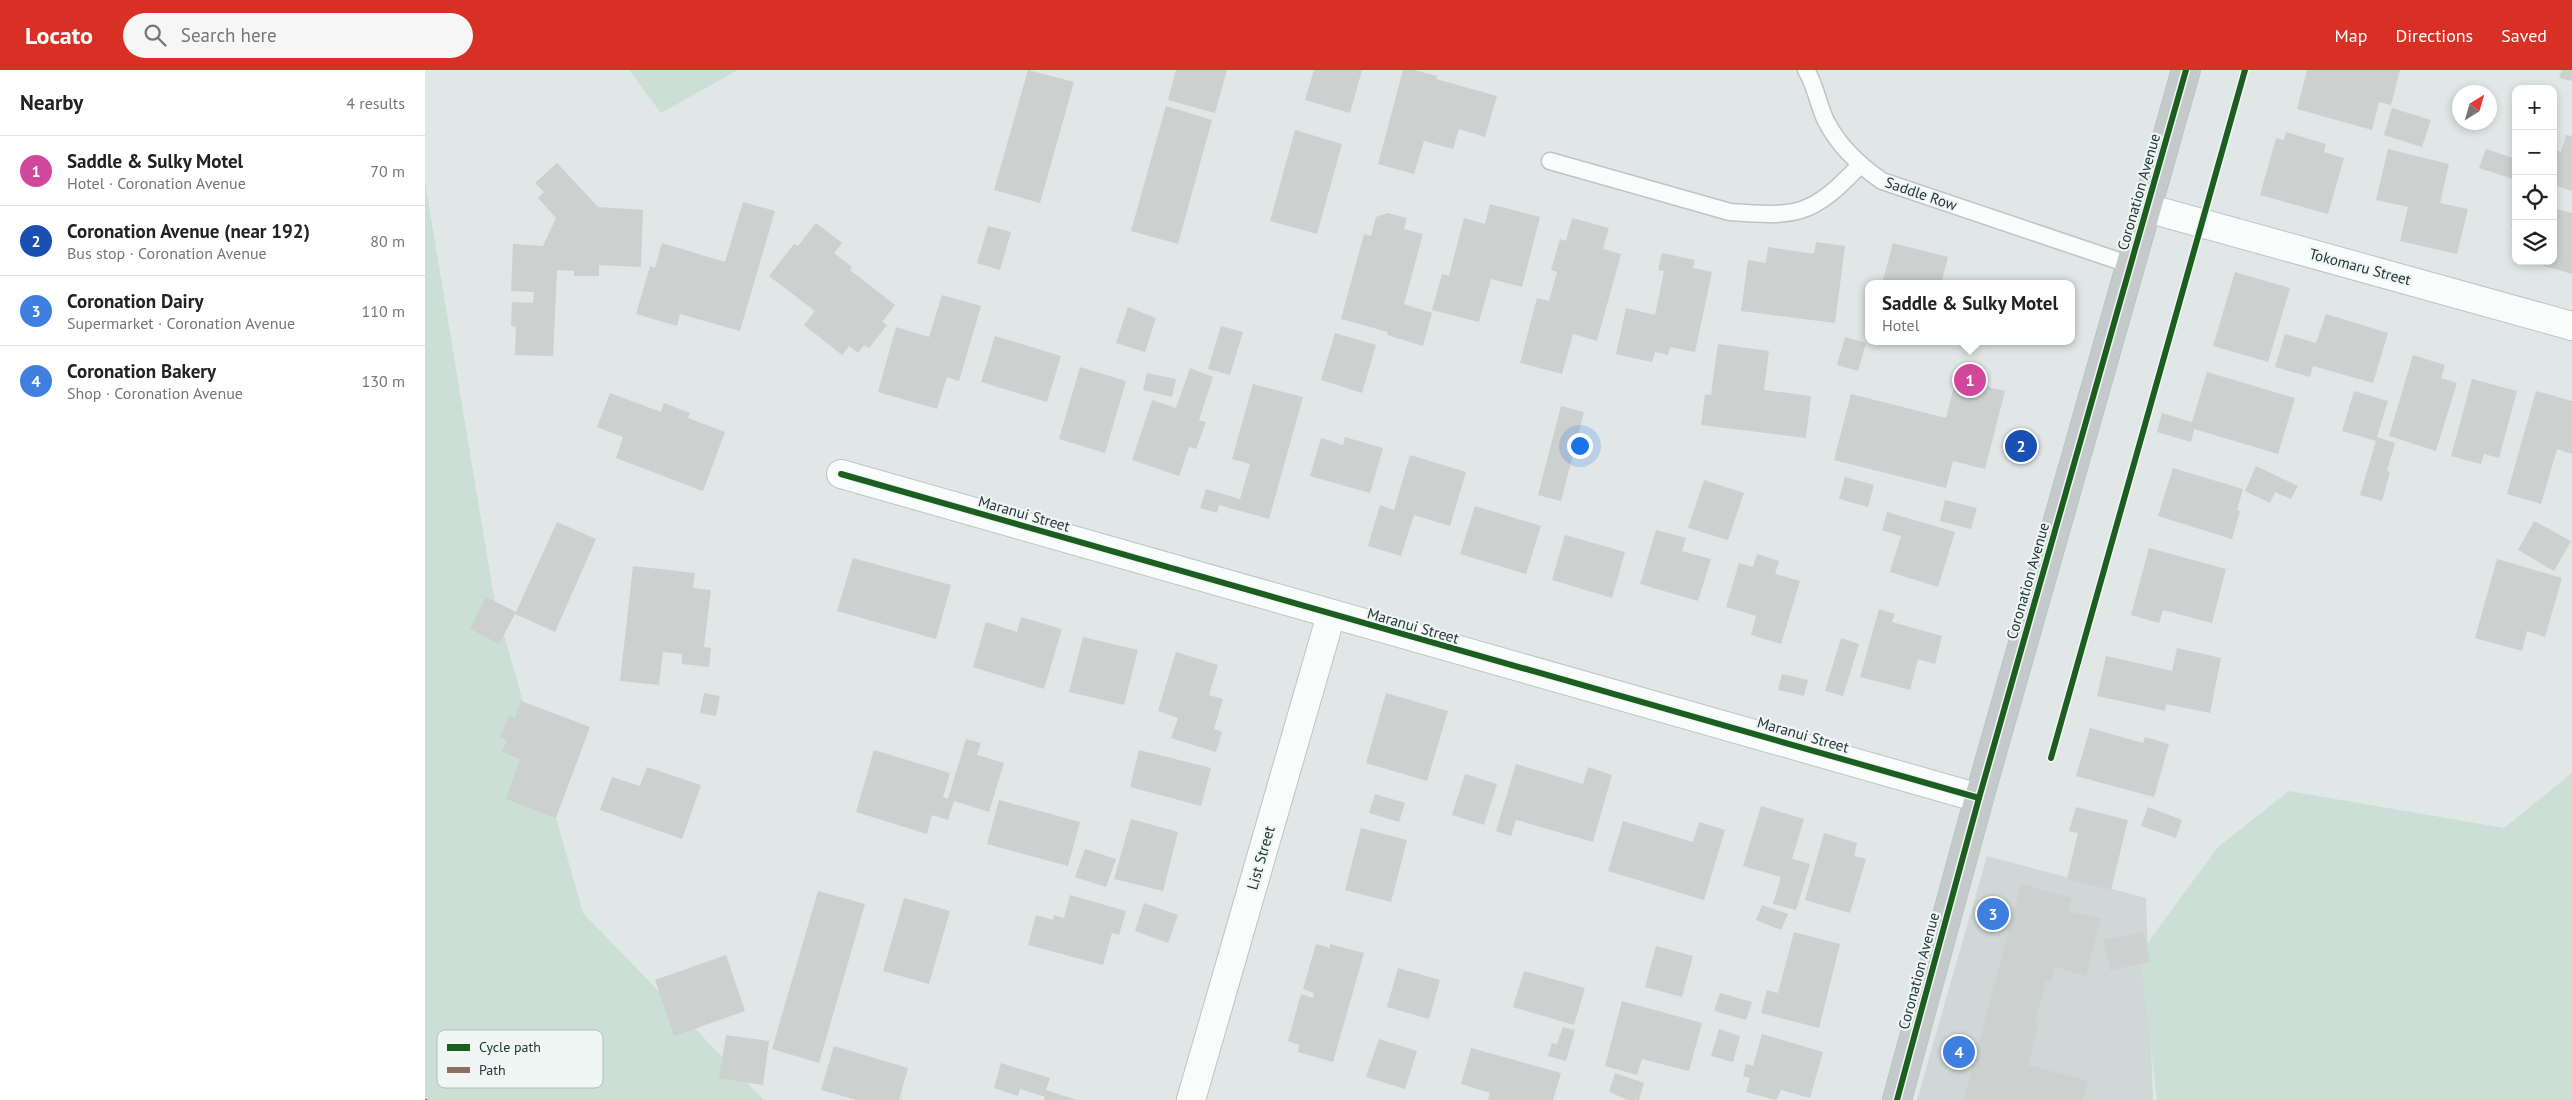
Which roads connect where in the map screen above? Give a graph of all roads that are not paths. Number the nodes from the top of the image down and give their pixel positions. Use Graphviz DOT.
graph roads {
  1 [pos="2186,70"];
  2 [pos="1808,71"];
  3 [pos="1550,162"];
  4 [pos="1860,165"];
  5 [pos="2147,208"];
  6 [pos="2131,266"];
  7 [pos="2572,326"];
  8 [pos="841,474"];
  9 [pos="1331,615"];
  10 [pos="1979,798"];
  11 [pos="1191,1100"];
  12 [pos="1897,1100"];
  1 -- 5 [label="highway, Coronation Avenue"];
  2 -- 4 [label="lane, Saddle Row"];
  3 -- 4 [label="lane"];
  4 -- 6 [label="lane, Saddle Row"];
  5 -- 6 [label="highway, Coronation Avenue"];
  5 -- 7 [label="street, Tokomaru Street"];
  6 -- 10 [label="highway, Coronation Avenue"];
  8 -- 9 [label="street, Maranui Street"];
  9 -- 10 [label="street, Maranui Street"];
  9 -- 11 [label="street, List Street"];
  10 -- 12 [label="highway, Coronation Avenue"];
}
